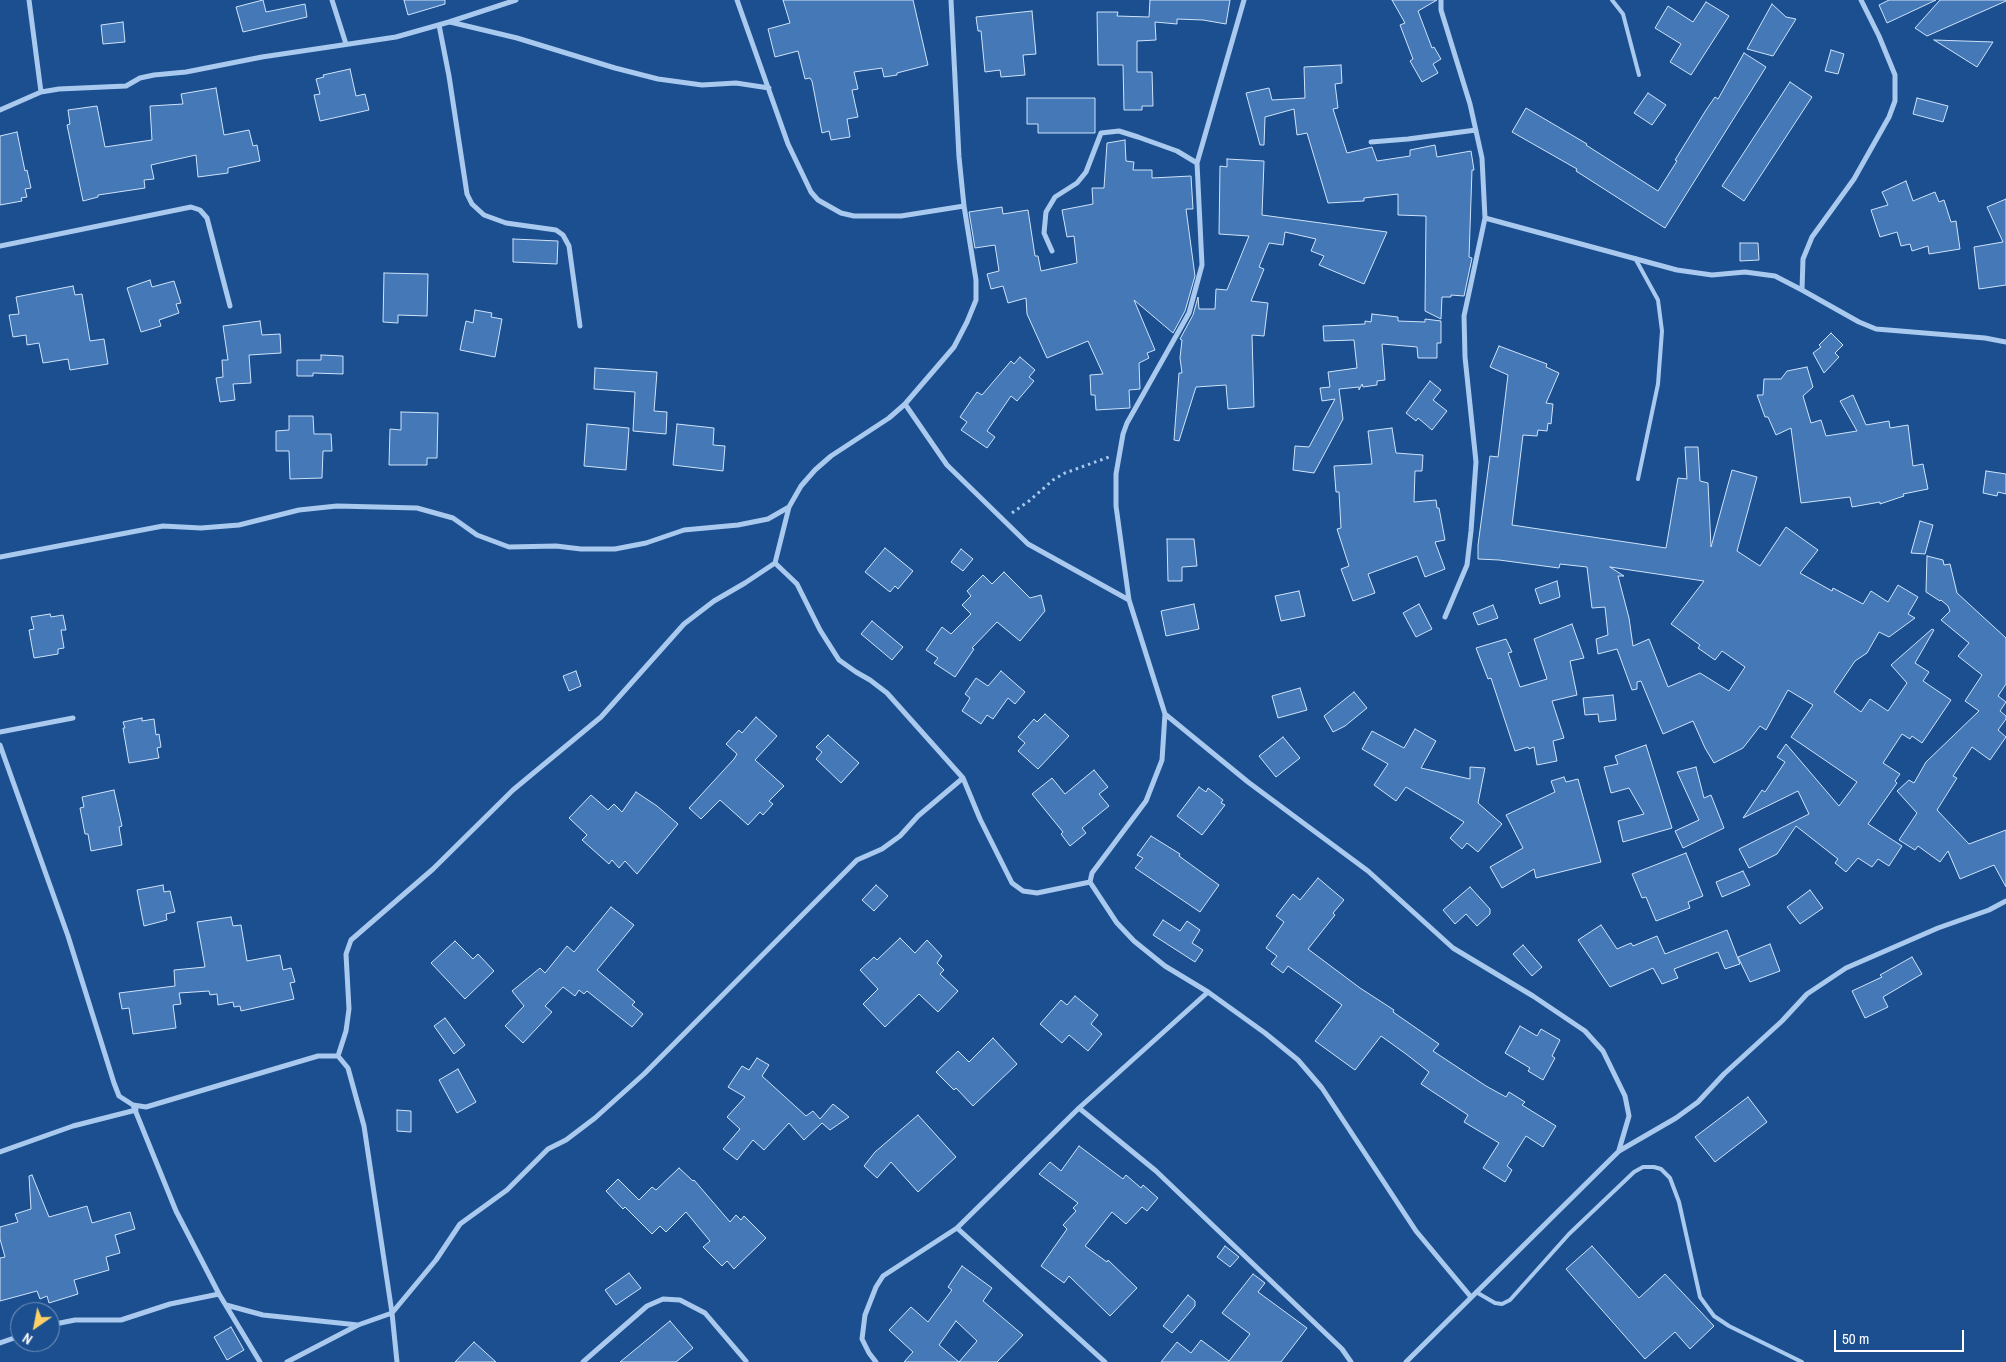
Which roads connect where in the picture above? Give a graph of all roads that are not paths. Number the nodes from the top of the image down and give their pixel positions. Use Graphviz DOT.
graph roads {
  1 [pos="29,0"];
  2 [pos="332,0"];
  3 [pos="516,0"];
  4 [pos="737,0"];
  5 [pos="951,0"];
  6 [pos="1244,0"];
  7 [pos="1441,0"];
  8 [pos="1612,0"];
  9 [pos="1861,0"];
  10 [pos="449,22"];
  11 [pos="439,25"];
  12 [pos="346,44"];
  13 [pos="1639,75"];
  14 [pos="769,88"];
  15 [pos="41,92"];
  16 [pos="0,110"];
  17 [pos="1476,130"];
  18 [pos="1371,142"];
  19 [pos="1197,163"];
  20 [pos="964,206"];
  21 [pos="1485,218"];
  22 [pos="0,246"];
  23 [pos="1052,251"];
  24 [pos="1635,258"];
  25 [pos="1802,290"];
  26 [pos="230,306"];
  27 [pos="580,326"];
  28 [pos="2006,342"];
  29 [pos="905,404"];
  30 [pos="1638,479"];
  31 [pos="789,507"];
  32 [pos="0,557"];
  33 [pos="775,563"];
  34 [pos="1129,600"];
  35 [pos="1445,617"];
  36 [pos="1165,714"];
  37 [pos="73,718"];
  38 [pos="0,732"];
  39 [pos="0,745"];
  40 [pos="963,778"];
  41 [pos="1090,882"];
  42 [pos="2006,901"];
  43 [pos="1208,992"];
  44 [pos="338,1056"];
  45 [pos="134,1107"];
  46 [pos="1079,1108"];
  47 [pos="1619,1151"];
  48 [pos="0,1152"];
  49 [pos="957,1228"];
  50 [pos="1476,1292"];
  51 [pos="219,1294"];
  52 [pos="1471,1297"];
  53 [pos="226,1306"];
  54 [pos="392,1313"];
  55 [pos="60,1323"];
  56 [pos="358,1325"];
  57 [pos="746,1361"];
  58 [pos="260,1362"];
  59 [pos="287,1362"];
  60 [pos="398,1362"];
  61 [pos="583,1362"];
  62 [pos="876,1362"];
  63 [pos="1105,1362"];
  64 [pos="1351,1362"];
  65 [pos="1406,1362"];
  66 [pos="1802,1362"];
  1 -- 15 [label="street"];
  2 -- 12 [label="street"];
  3 -- 10 [label="street"];
  4 -- 14 [label="street"];
  5 -- 20 [label="street"];
  6 -- 19 [label="street"];
  7 -- 17 [label="street"];
  8 -- 13 [label="lane"];
  9 -- 25 [label="street"];
  10 -- 11 [label="street"];
  10 -- 14 [label="street"];
  11 -- 12 [label="street"];
  11 -- 27 [label="street"];
  12 -- 15 [label="street"];
  14 -- 20 [label="street"];
  15 -- 16 [label="street"];
  17 -- 18 [label="street"];
  17 -- 21 [label="street"];
  19 -- 23 [label="street"];
  19 -- 34 [label="street"];
  20 -- 29 [label="street"];
  21 -- 24 [label="street"];
  21 -- 35 [label="street"];
  22 -- 26 [label="street"];
  24 -- 25 [label="street"];
  24 -- 30 [label="lane"];
  25 -- 28 [label="street"];
  29 -- 31 [label="street"];
  29 -- 34 [label="street"];
  31 -- 32 [label="street"];
  31 -- 33 [label="street"];
  33 -- 40 [label="street"];
  33 -- 44 [label="street"];
  34 -- 36 [label="street"];
  36 -- 41 [label="street"];
  36 -- 47 [label="street"];
  37 -- 38 [label="street"];
  39 -- 45 [label="street"];
  40 -- 41 [label="street"];
  40 -- 54 [label="street"];
  41 -- 43 [label="street"];
  42 -- 47 [label="street"];
  43 -- 46 [label="street"];
  43 -- 52 [label="street"];
  44 -- 45 [label="street"];
  44 -- 54 [label="street"];
  45 -- 48 [label="street"];
  45 -- 51 [label="street"];
  46 -- 49 [label="street"];
  46 -- 64 [label="street"];
  47 -- 50 [label="street"];
  49 -- 62 [label="street"];
  49 -- 63 [label="street"];
  50 -- 52 [label="street"];
  50 -- 66 [label="lane"];
  51 -- 53 [label="street"];
  51 -- 55 [label="street"];
  52 -- 65 [label="street"];
  53 -- 56 [label="street"];
  53 -- 58 [label="street"];
  54 -- 56 [label="street"];
  54 -- 60 [label="street"];
  56 -- 59 [label="street"];
  57 -- 61 [label="street"];
}
